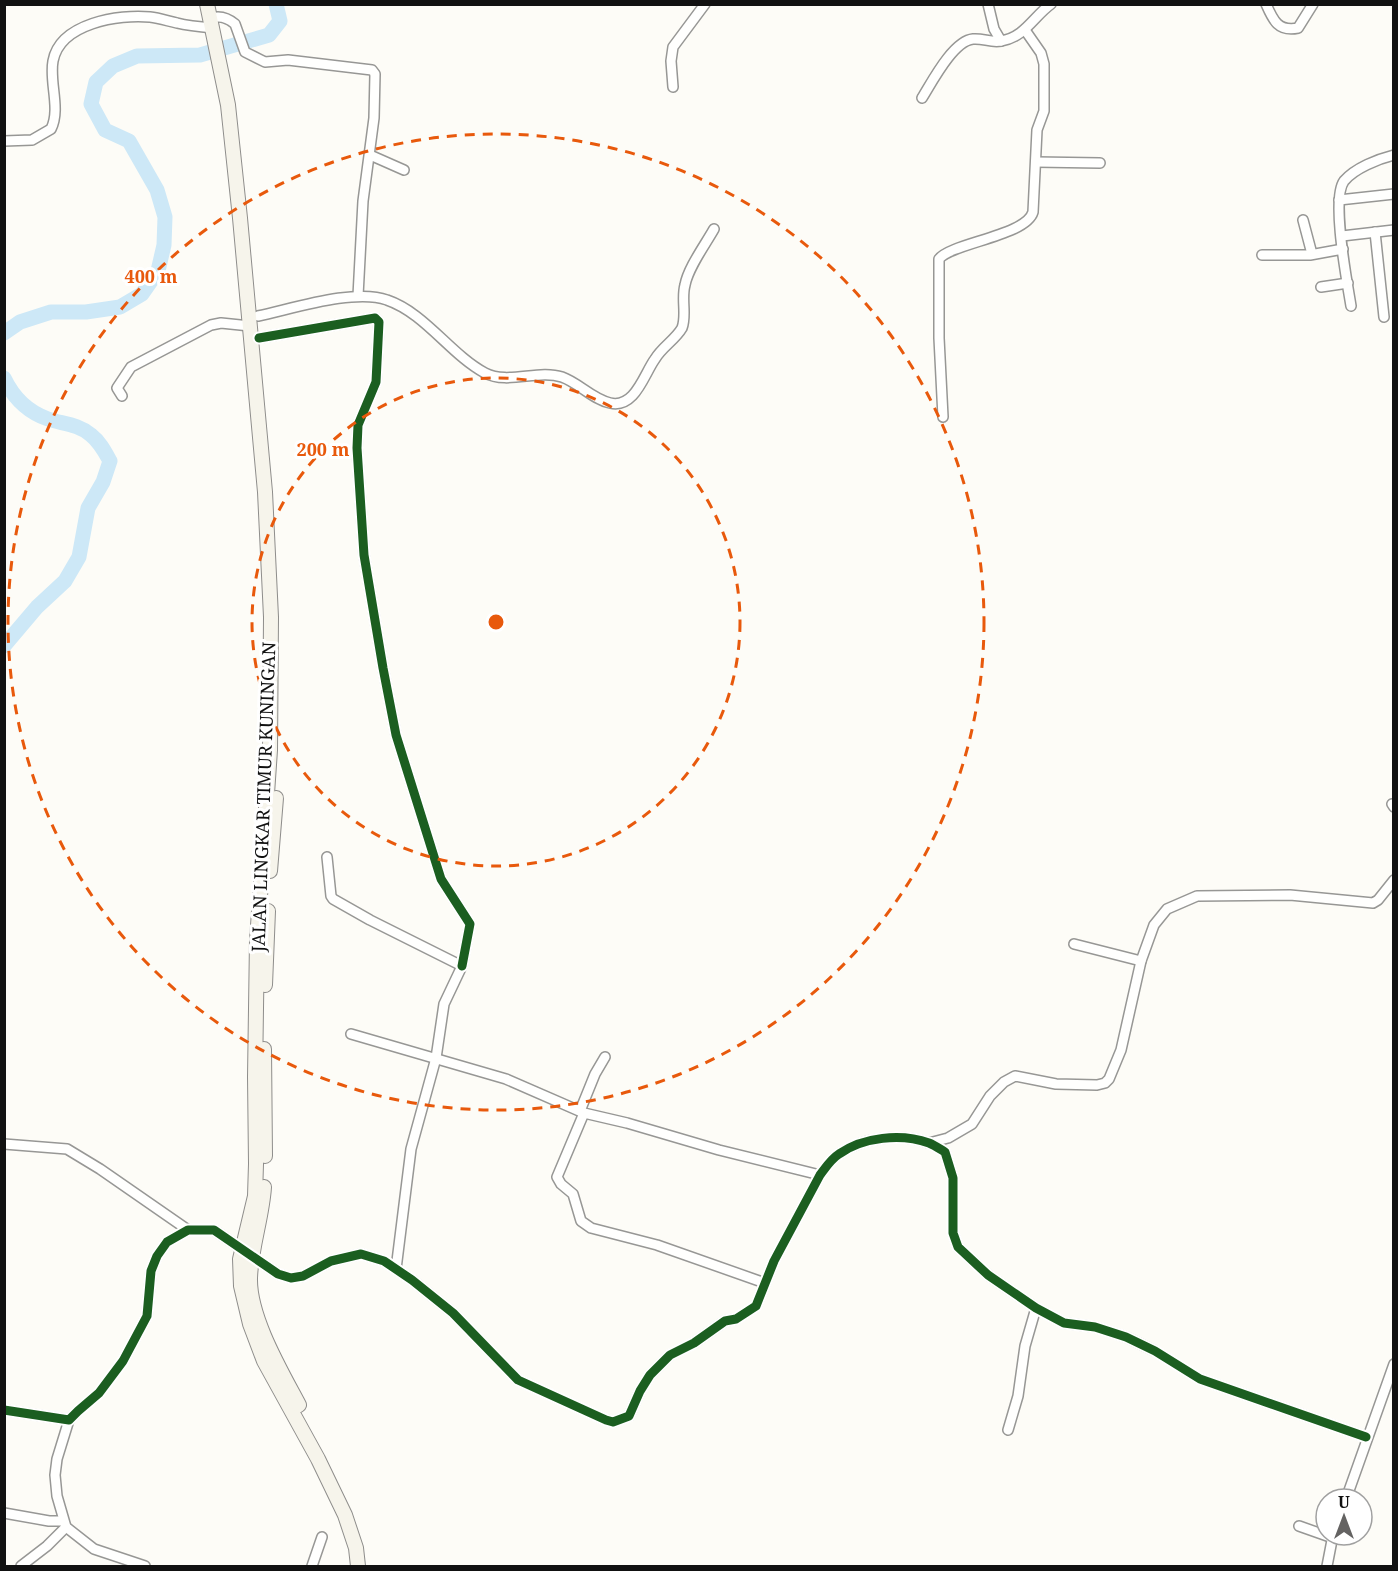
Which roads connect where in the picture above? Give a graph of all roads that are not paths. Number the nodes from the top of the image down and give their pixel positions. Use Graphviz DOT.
graph roads {
  1 [pos="705,4"];
  2 [pos="988,4"];
  3 [pos="1051,4"];
  4 [pos="1266,4"];
  5 [pos="1313,4"];
  6 [pos="214,20"];
  7 [pos="1025,30"];
  8 [pos="1001,41"];
  9 [pos="673,87"];
  10 [pos="922,98"];
  11 [pos="4,141"];
  12 [pos="370,155"];
  13 [pos="1394,155"];
  14 [pos="1036,162"];
  15 [pos="1100,163"];
  16 [pos="404,170"];
  17 [pos="1394,194"];
  18 [pos="1339,200"];
  19 [pos="1303,219"];
  20 [pos="714,229"];
  21 [pos="1394,230"];
  22 [pos="1375,232"];
  23 [pos="1342,236"];
  24 [pos="1343,249"];
  25 [pos="1312,254"];
  26 [pos="1262,255"];
  27 [pos="1348,283"];
  28 [pos="1321,287"];
  29 [pos="358,296"];
  30 [pos="1351,306"];
  31 [pos="1384,317"];
  32 [pos="254,321"];
  33 [pos="260,338"];
  34 [pos="122,396"];
  35 [pos="943,417"];
  36 [pos="327,857"];
  37 [pos="1394,880"];
  38 [pos="1074,944"];
  39 [pos="1141,961"];
  40 [pos="462,966"];
  41 [pos="351,1034"];
  42 [pos="605,1057"];
  43 [pos="436,1058"];
  44 [pos="582,1112"];
  45 [pos="929,1143"];
  46 [pos="4,1144"];
  47 [pos="820,1175"];
  48 [pos="188,1230"];
  49 [pos="248,1253"];
  50 [pos="396,1269"];
  51 [pos="765,1283"];
  52 [pos="1036,1308"];
  53 [pos="1394,1364"];
  54 [pos="4,1410"];
  55 [pos="69,1420"];
  56 [pos="1008,1430"];
  57 [pos="1366,1437"];
  58 [pos="1350,1487"];
  59 [pos="4,1513"];
  60 [pos="64,1524"];
  61 [pos="1299,1526"];
  62 [pos="1314,1530"];
  63 [pos="322,1537"];
  64 [pos="1331,1547"];
  65 [pos="21,1566"];
  66 [pos="145,1566"];
  67 [pos="312,1566"];
  68 [pos="358,1566"];
  69 [pos="367,1566"];
  70 [pos="1327,1566"];
  1 -- 9 [label="street"];
  2 -- 8 [label="street"];
  3 -- 7 [label="street"];
  4 -- 5 [label="street"];
  6 -- 11 [label="street"];
  6 -- 12 [label="street"];
  6 -- 32 [label="main road, JALAN LINGKAR TIMUR KUNINGAN"];
  7 -- 8 [label="street"];
  7 -- 14 [label="street"];
  8 -- 10 [label="street"];
  12 -- 16 [label="street"];
  12 -- 29 [label="street"];
  13 -- 18 [label="street"];
  14 -- 15 [label="street"];
  14 -- 35 [label="street"];
  17 -- 18 [label="street"];
  18 -- 23 [label="street"];
  19 -- 25 [label="street"];
  20 -- 29 [label="street"];
  21 -- 22 [label="street"];
  22 -- 23 [label="street"];
  22 -- 31 [label="street"];
  23 -- 24 [label="street"];
  24 -- 25 [label="street"];
  24 -- 27 [label="street"];
  25 -- 26 [label="street"];
  27 -- 28 [label="street"];
  27 -- 30 [label="street"];
  29 -- 32 [label="street"];
  32 -- 33 [label="main road, JALAN LINGKAR TIMUR KUNINGAN"];
  32 -- 34 [label="street"];
  32 -- 49 [label="main road, JALAN LINGKAR TIMUR KUNINGAN"];
  33 -- 40 [label="street"];
  33 -- 49 [label="main road, JALAN LINGKAR TIMUR KUNINGAN"];
  36 -- 40 [label="street"];
  37 -- 39 [label="street"];
  38 -- 39 [label="street"];
  39 -- 45 [label="street"];
  40 -- 43 [label="street"];
  41 -- 43 [label="street"];
  42 -- 44 [label="street"];
  43 -- 44 [label="street"];
  43 -- 50 [label="street"];
  44 -- 47 [label="street"];
  44 -- 51 [label="street"];
  45 -- 47 [label="street"];
  45 -- 52 [label="street"];
  46 -- 48 [label="street"];
  47 -- 51 [label="street"];
  48 -- 49 [label="street"];
  48 -- 55 [label="street"];
  49 -- 50 [label="street"];
  49 -- 68 [label="main road, JALAN LINGKAR TIMUR KUNINGAN"];
  49 -- 69 [label="main road, JALAN LINGKAR TIMUR KUNINGAN"];
  50 -- 51 [label="street"];
  52 -- 56 [label="street"];
  52 -- 57 [label="street"];
  53 -- 57 [label="street"];
  54 -- 55 [label="street"];
  55 -- 60 [label="street"];
  57 -- 58 [label="street"];
  59 -- 60 [label="street"];
  60 -- 65 [label="street"];
  60 -- 66 [label="street"];
  61 -- 62 [label="street"];
  63 -- 67 [label="street"];
  64 -- 70 [label="street"];
}
